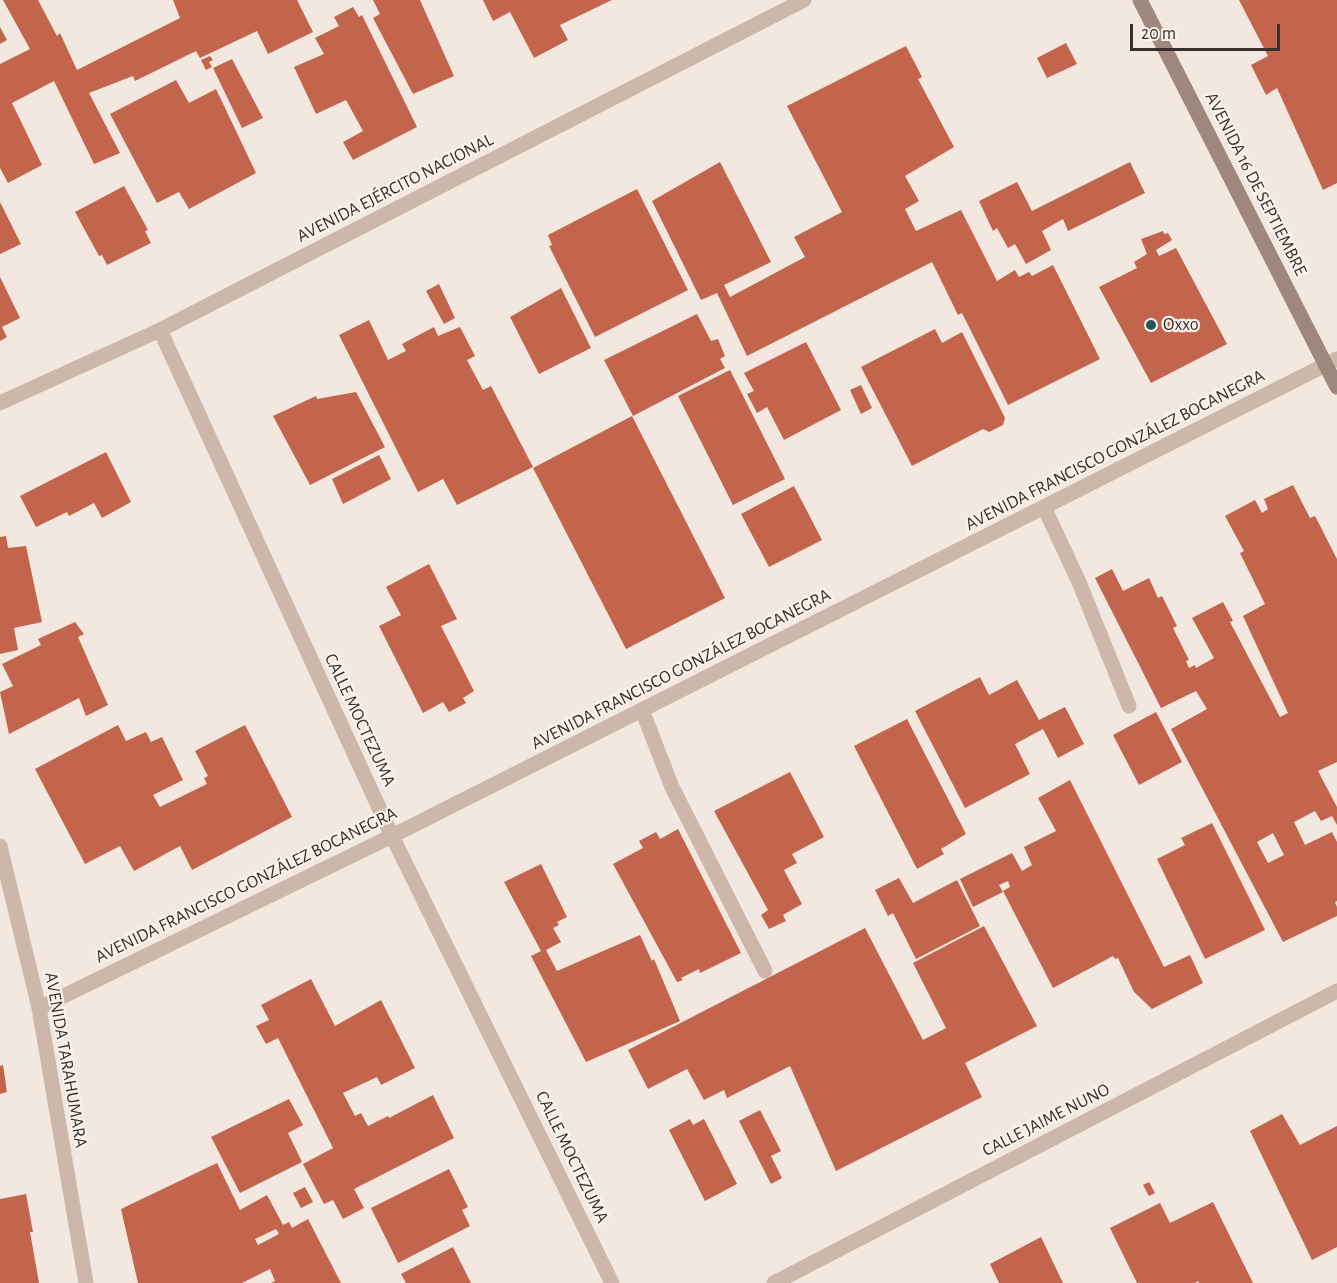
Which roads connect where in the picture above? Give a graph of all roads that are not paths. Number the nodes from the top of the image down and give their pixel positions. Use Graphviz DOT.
graph roads {
  1 [pos="804,0"];
  2 [pos="1140,0"];
  3 [pos="160,330"];
  4 [pos="1332,362"];
  5 [pos="1337,387"];
  6 [pos="0,403"];
  7 [pos="1044,507"];
  8 [pos="1129,706"];
  9 [pos="642,710"];
  10 [pos="392,836"];
  11 [pos="0,846"];
  12 [pos="765,971"];
  13 [pos="1337,992"];
  14 [pos="39,1008"];
  15 [pos="86,1283"];
  16 [pos="612,1283"];
  17 [pos="774,1283"];
  1 -- 3 [label="street, AVENIDA EJÉRCITO NACIONAL"];
  2 -- 4 [label="street, AVENIDA 16 DE SEPTIEMBRE"];
  3 -- 6 [label="street, AVENIDA EJÉRCITO NACIONAL"];
  3 -- 10 [label="street, CALLE MOCTEZUMA"];
  4 -- 5 [label="street, AVENIDA 16 DE SEPTIEMBRE"];
  4 -- 7 [label="street, AVENIDA FRANCISCO GONZÁLEZ BOCANEGRA"];
  7 -- 8 [label="street"];
  7 -- 9 [label="street, AVENIDA FRANCISCO GONZÁLEZ BOCANEGRA"];
  9 -- 10 [label="street, AVENIDA FRANCISCO GONZÁLEZ BOCANEGRA"];
  9 -- 12 [label="street"];
  10 -- 14 [label="street, AVENIDA FRANCISCO GONZÁLEZ BOCANEGRA"];
  10 -- 16 [label="street, CALLE MOCTEZUMA"];
  11 -- 14 [label="street, AVENIDA TARAHUMARA"];
  13 -- 17 [label="street, CALLE JAIME NUNO"];
  14 -- 15 [label="street, AVENIDA TARAHUMARA"];
}
